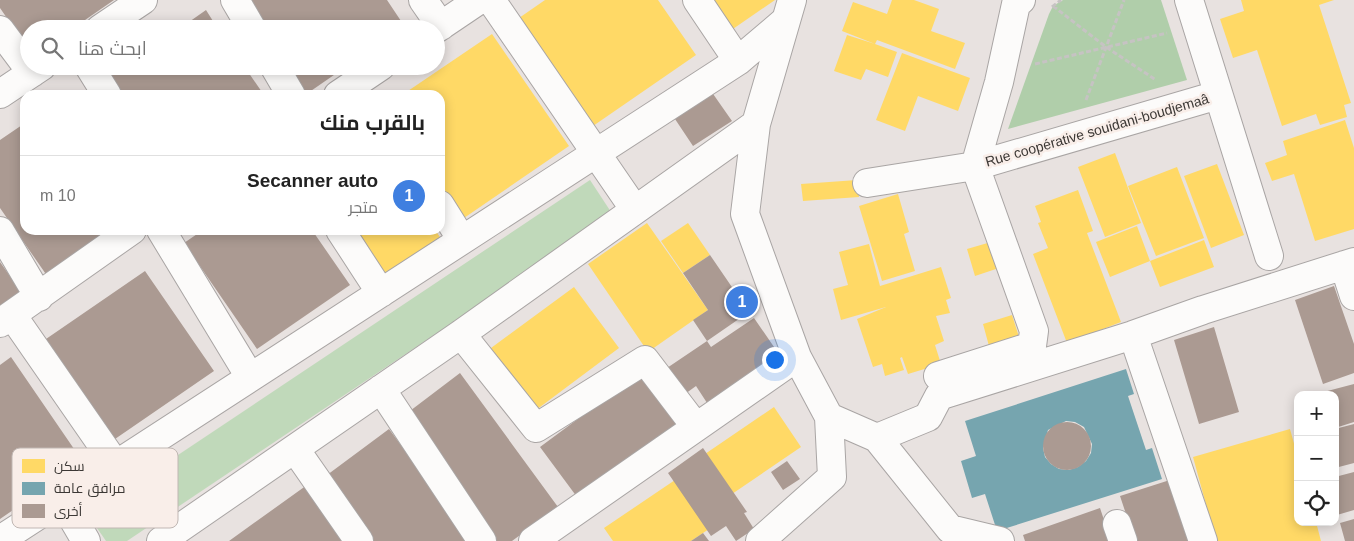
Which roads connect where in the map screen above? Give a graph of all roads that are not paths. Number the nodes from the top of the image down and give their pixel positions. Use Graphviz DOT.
graph roads {
  1 [pos="143,0"];
  2 [pos="235,0"];
  3 [pos="423,0"];
  4 [pos="478,0"];
  5 [pos="491,0"];
  6 [pos="697,0"];
  7 [pos="1189,0"];
  8 [pos="1016,1"];
  9 [pos="789,10"];
  10 [pos="113,20"];
  11 [pos="247,20"];
  12 [pos="434,20"];
  13 [pos="445,22"];
  14 [pos="0,30"];
  15 [pos="20,52"];
  16 [pos="738,61"];
  17 [pos="29,75"];
  18 [pos="95,75"];
  19 [pos="279,75"];
  20 [pos="371,80"];
  21 [pos="104,90"];
  22 [pos="288,90"];
  23 [pos="349,90"];
  24 [pos="0,94"];
  25 [pos="1218,95"];
  26 [pos="756,124"];
  27 [pos="596,153"];
  28 [pos="975,166"];
  29 [pos="867,183"];
  30 [pos="635,210"];
  31 [pos="445,213"];
  32 [pos="0,231"];
  33 [pos="125,235"];
  34 [pos="164,235"];
  35 [pos="343,235"];
  36 [pos="462,240"];
  37 [pos="1269,256"];
  38 [pos="1349,263"];
  39 [pos="381,293"];
  40 [pos="1354,296"];
  41 [pos="39,297"];
  42 [pos="6,319"];
  43 [pos="461,334"];
  44 [pos="1133,335"];
  45 [pos="797,358"];
  46 [pos="938,376"];
  47 [pos="250,378"];
  48 [pos="381,389"];
  49 [pos="828,417"];
  50 [pos="696,427"];
  51 [pos="877,438"];
  52 [pos="103,448"];
  53 [pos="142,448"];
  54 [pos="295,449"];
  55 [pos="19,528"];
  56 [pos="78,528"];
  57 [pos="196,531"];
  58 [pos="0,540"];
  59 [pos="86,541"];
  60 [pos="162,541"];
  61 [pos="359,541"];
  62 [pos="482,541"];
  63 [pos="533,541"];
  64 [pos="760,541"];
  65 [pos="1000,541"];
  66 [pos="1202,541"];
  1 -- 10 [label="street"];
  2 -- 11 [label="street"];
  3 -- 12 [label="street"];
  4 -- 13 [label="street"];
  5 -- 27 [label="street"];
  6 -- 16 [label="street"];
  7 -- 25 [label="street, Rue coopérative souidani-boudjemaâ"];
  8 -- 28 [label="street, Rue coopérative souidani-boudjemaâ"];
  9 -- 16 [label="street"];
  9 -- 26 [label="street"];
  14 -- 15 [label="street"];
  16 -- 27 [label="street"];
  17 -- 24 [label="street"];
  18 -- 21 [label="street"];
  19 -- 22 [label="street"];
  20 -- 23 [label="street"];
  25 -- 28 [label="street, Rue coopérative souidani-boudjemaâ"];
  25 -- 37 [label="street, Rue coopérative souidani-boudjemaâ"];
  26 -- 30 [label="street"];
  26 -- 45 [label="street"];
  27 -- 30 [label="street"];
  27 -- 36 [label="street"];
  28 -- 29 [label="street, Rue coopérative souidani-boudjemaâ"];
  28 -- 46 [label="street, Rue coopérative souidani-boudjemaâ"];
  30 -- 43 [label="street"];
  31 -- 36 [label="street"];
  32 -- 41 [label="street"];
  33 -- 41 [label="street"];
  34 -- 47 [label="street"];
  35 -- 39 [label="street"];
  36 -- 39 [label="street"];
  38 -- 40 [label="street"];
  38 -- 44 [label="street"];
  39 -- 47 [label="street"];
  41 -- 42 [label="street"];
  42 -- 52 [label="street"];
  43 -- 48 [label="street"];
  43 -- 50 [label="street"];
  44 -- 51 [label="street"];
  44 -- 66 [label="street"];
  45 -- 49 [label="street"];
  45 -- 50 [label="street"];
  47 -- 53 [label="street"];
  48 -- 54 [label="street"];
  48 -- 62 [label="street"];
  49 -- 51 [label="street"];
  49 -- 64 [label="street"];
  50 -- 63 [label="street"];
  51 -- 65 [label="street"];
  54 -- 57 [label="street"];
  54 -- 61 [label="street"];
  55 -- 58 [label="street"];
  56 -- 59 [label="street"];
  57 -- 60 [label="street"];
}
